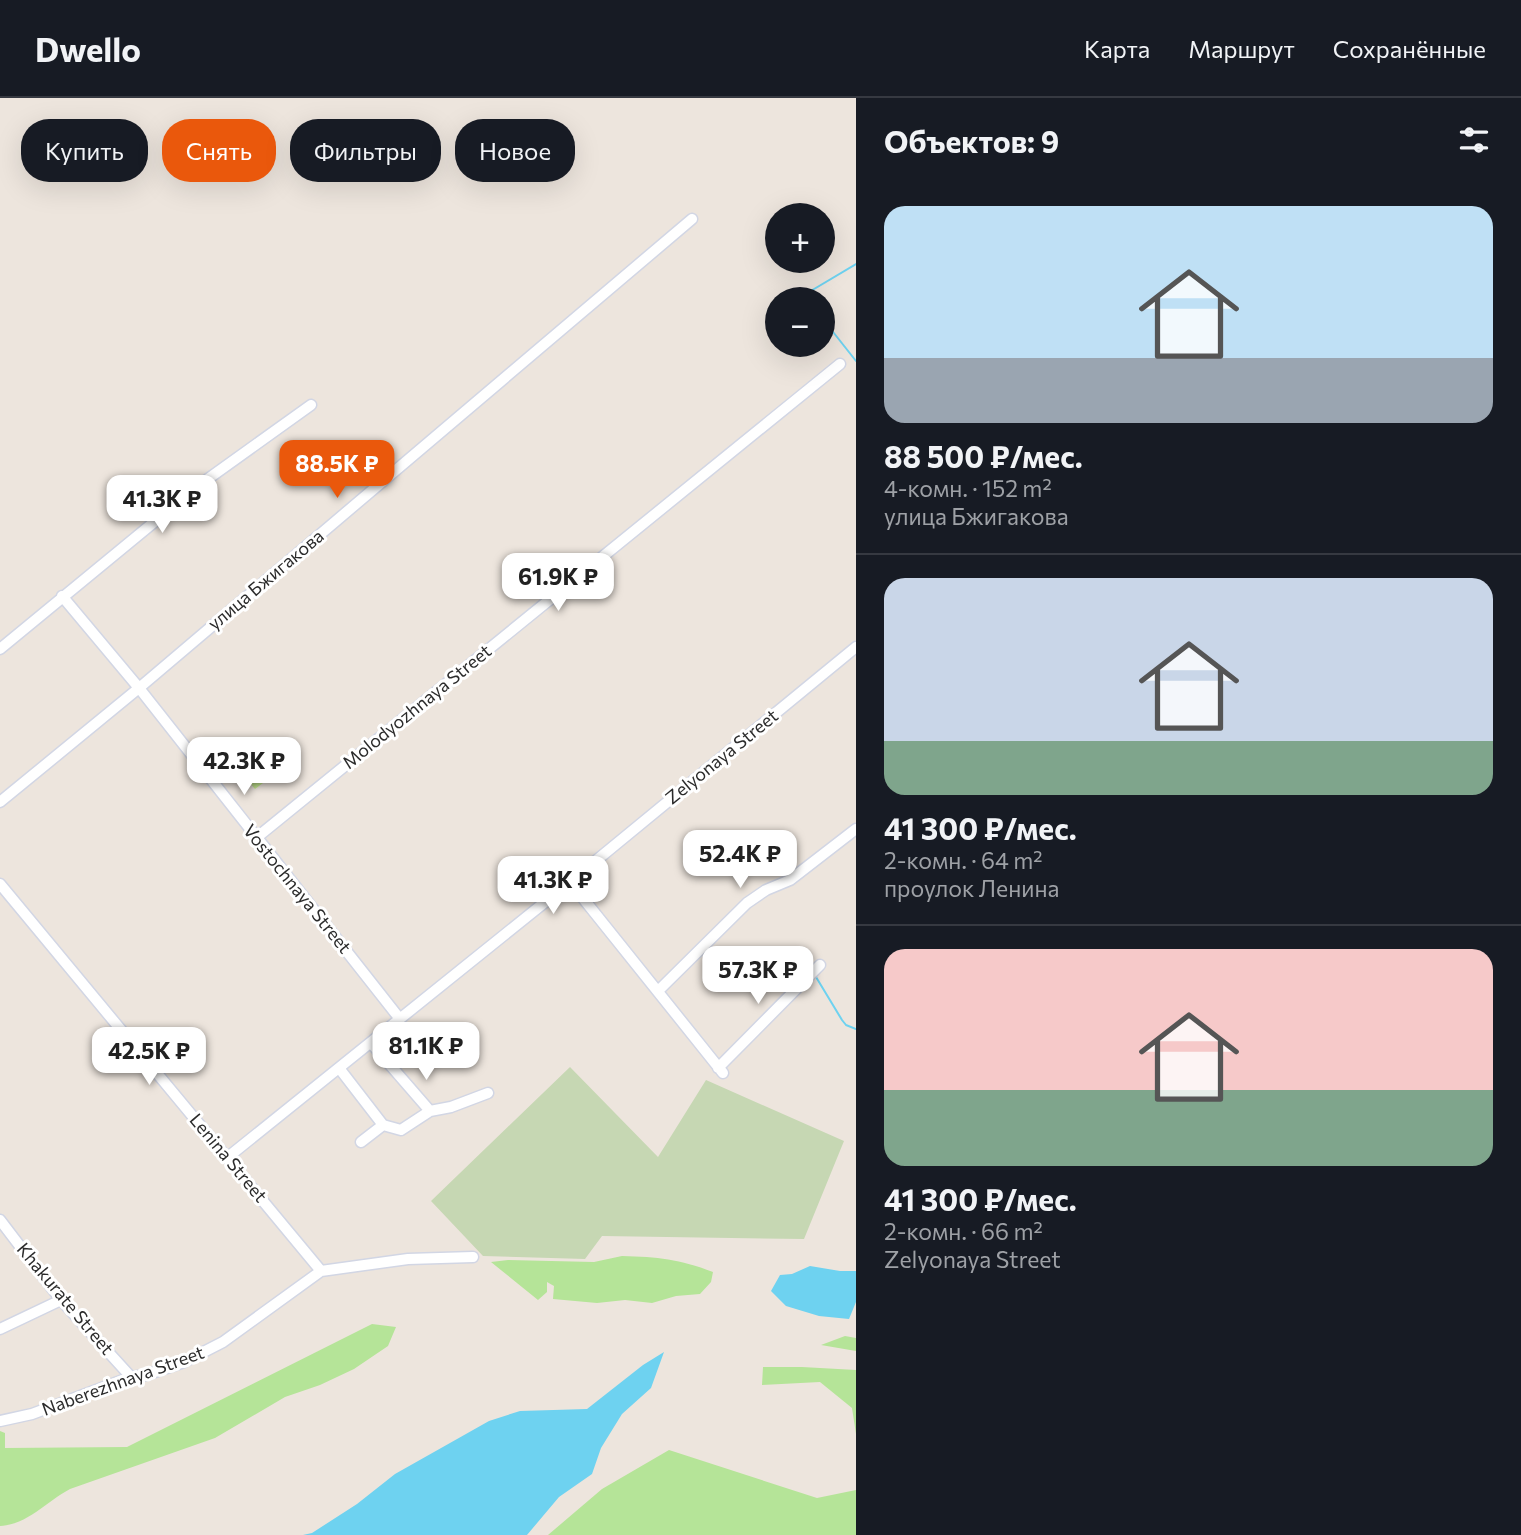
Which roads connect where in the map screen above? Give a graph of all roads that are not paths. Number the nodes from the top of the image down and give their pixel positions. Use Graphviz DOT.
graph roads {
  1 [pos="692,219"];
  2 [pos="840,364"];
  3 [pos="311,405"];
  4 [pos="62,596"];
  5 [pos="856,647"];
  6 [pos="0,649"];
  7 [pos="139,688"];
  8 [pos="0,802"];
  9 [pos="856,829"];
  10 [pos="256,838"];
  11 [pos="570,882"];
  12 [pos="0,884"];
  13 [pos="820,965"];
  14 [pos="658,991"];
  15 [pos="400,1019"];
  16 [pos="372,1043"];
  17 [pos="339,1068"];
  18 [pos="488,1093"];
  19 [pos="430,1111"];
  20 [pos="383,1125"];
  21 [pos="361,1142"];
  22 [pos="228,1157"];
  23 [pos="0,1220"];
  24 [pos="473,1257"];
  25 [pos="321,1271"];
  26 [pos="61,1300"];
  27 [pos="0,1329"];
  28 [pos="131,1377"];
  29 [pos="0,1421"];
  1 -- 7 [label="street, улица Бжигакова"];
  2 -- 10 [label="street, Molodyozhnaya Street"];
  3 -- 4 [label="street"];
  4 -- 6 [label="street"];
  4 -- 7 [label="street, Vostochnaya Street"];
  5 -- 11 [label="street, Zelyonaya Street"];
  7 -- 8 [label="street, улица Бжигакова"];
  7 -- 10 [label="street, Vostochnaya Street"];
  9 -- 14 [label="street"];
  10 -- 15 [label="street, Vostochnaya Street"];
  11 -- 14 [label="street"];
  11 -- 15 [label="street, Zelyonaya Street"];
  12 -- 22 [label="street, Lenina Street"];
  13 -- 14 [label="street"];
  15 -- 16 [label="street, Zelyonaya Street"];
  16 -- 17 [label="street, Zelyonaya Street"];
  16 -- 19 [label="street"];
  17 -- 20 [label="street"];
  17 -- 22 [label="street, Zelyonaya Street"];
  18 -- 19 [label="street"];
  19 -- 20 [label="street"];
  20 -- 21 [label="street"];
  22 -- 25 [label="street, Lenina Street"];
  23 -- 26 [label="street, Khakurate Street"];
  24 -- 25 [label="street, Naberezhnaya Street"];
  25 -- 28 [label="street, Naberezhnaya Street"];
  26 -- 27 [label="street"];
  26 -- 28 [label="street, Khakurate Street"];
  28 -- 29 [label="street, Naberezhnaya Street"];
}
